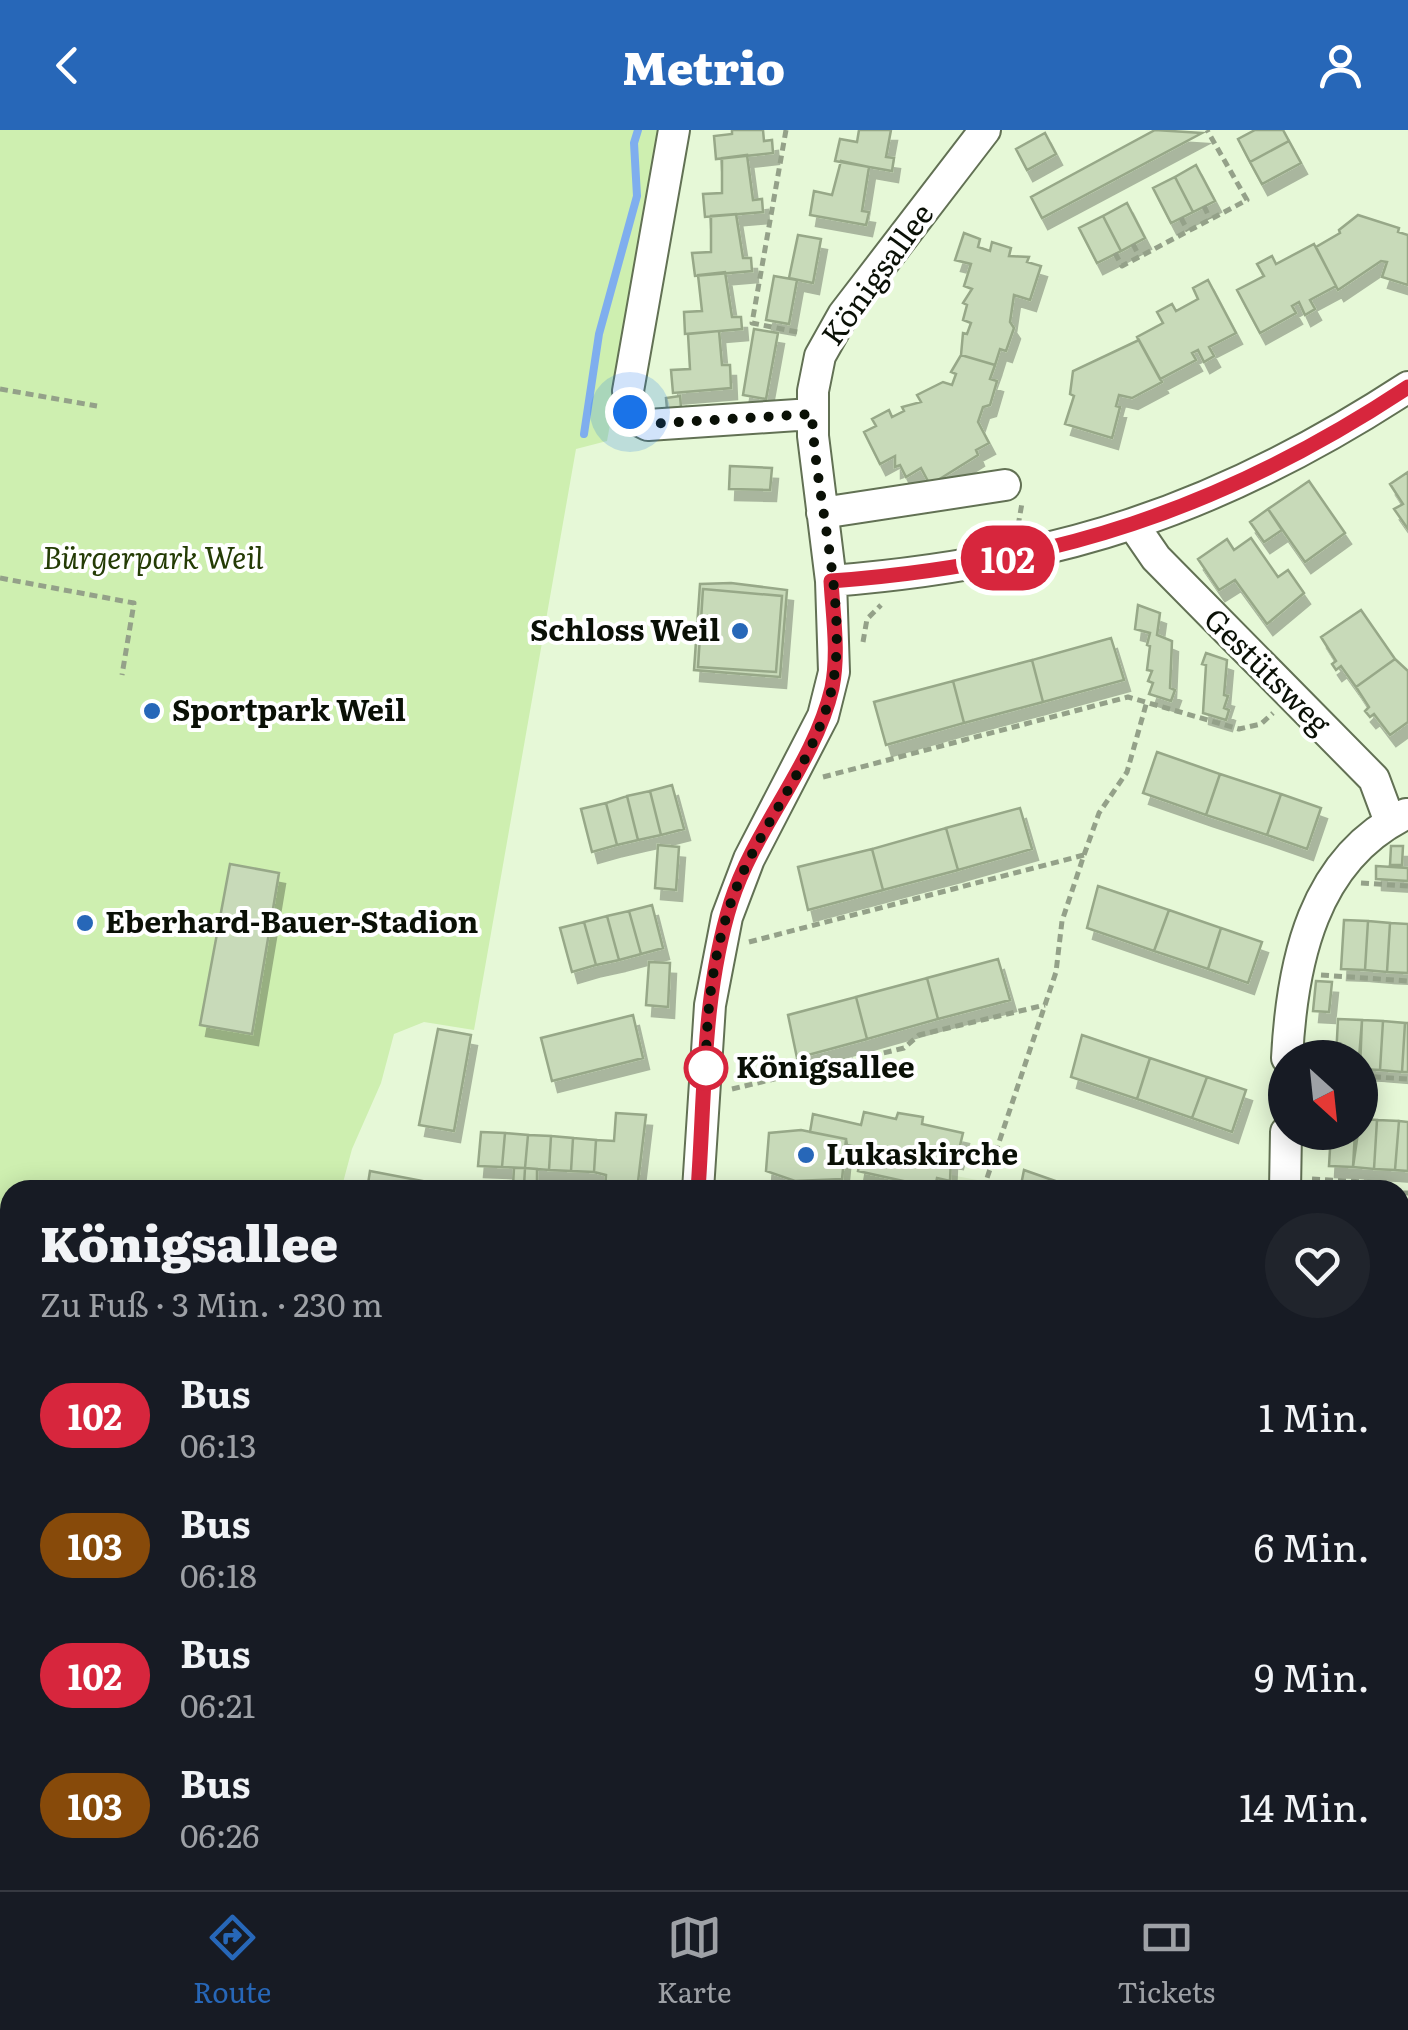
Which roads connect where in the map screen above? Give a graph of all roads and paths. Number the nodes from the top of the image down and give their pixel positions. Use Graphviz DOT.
graph roads {
  1 [pos="674,130"];
  2 [pos="786,130"];
  3 [pos="986,130"];
  4 [pos="1207,130"];
  5 [pos="1204,206"];
  6 [pos="1180,218"];
  7 [pos="1210,219"];
  8 [pos="1188,230"];
  9 [pos="1133,244"];
  10 [pos="1115,253"];
  11 [pos="1139,256"];
  12 [pos="827,340"];
  13 [pos="1408,387"];
  14 [pos="0,389"];
  15 [pos="97,406"];
  16 [pos="812,414"];
  17 [pos="1005,485"];
  18 [pos="822,512"];
  19 [pos="1134,526"];
  20 [pos="1012,557"];
  21 [pos="0,578"];
  22 [pos="831,581"];
  23 [pos="894,601"];
  24 [pos="863,646"];
  25 [pos="122,675"];
  26 [pos="1289,696"];
  27 [pos="1146,701"];
  28 [pos="830,762"];
  29 [pos="823,777"];
  30 [pos="817,789"];
  31 [pos="1399,817"];
  32 [pos="1084,855"];
  33 [pos="1330,880"];
  34 [pos="1408,886"];
  35 [pos="750,928"];
  36 [pos="738,946"];
  37 [pos="1297,973"];
  38 [pos="1408,981"];
  39 [pos="1045,1006"];
  40 [pos="1290,1040"];
  41 [pos="731,1070"];
  42 [pos="1378,1078"];
  43 [pos="1408,1080"];
  44 [pos="717,1088"];
  45 [pos="728,1107"];
  46 [pos="1286,1150"];
  47 [pos="700,1180"];
  48 [pos="986,1180"];
  49 [pos="1285,1180"];
  1 -- 16 [label="street"];
  2 -- 12 [label="path"];
  3 -- 12 [label="street, Königsallee"];
  4 -- 7 [label="path"];
  5 -- 7 [label="path"];
  6 -- 8 [label="path"];
  7 -- 8 [label="path"];
  8 -- 11 [label="path"];
  9 -- 11 [label="path"];
  10 -- 11 [label="path"];
  12 -- 16 [label="street, Königsallee"];
  13 -- 19 [label="street"];
  14 -- 15 [label="path"];
  16 -- 18 [label="street, Königsallee"];
  17 -- 18 [label="street"];
  17 -- 20 [label="path"];
  18 -- 22 [label="street, Königsallee"];
  19 -- 20 [label="street"];
  19 -- 26 [label="street, Gestütsweg"];
  20 -- 22 [label="street"];
  21 -- 25 [label="path"];
  22 -- 36 [label="street, Königsallee"];
  23 -- 24 [label="path"];
  26 -- 27 [label="path"];
  26 -- 31 [label="street, Gestütsweg"];
  27 -- 29 [label="path"];
  27 -- 32 [label="path"];
  28 -- 29 [label="path"];
  29 -- 30 [label="path"];
  31 -- 33 [label="street"];
  32 -- 36 [label="path"];
  32 -- 39 [label="path"];
  33 -- 34 [label="path"];
  33 -- 37 [label="street"];
  35 -- 36 [label="path"];
  36 -- 44 [label="street, Königsallee"];
  37 -- 38 [label="path"];
  37 -- 40 [label="street"];
  39 -- 44 [label="path"];
  39 -- 48 [label="path"];
  41 -- 44 [label="path"];
  42 -- 43 [label="path"];
  44 -- 45 [label="path"];
  44 -- 47 [label="street, Königsallee"];
  46 -- 49 [label="street"];
}
